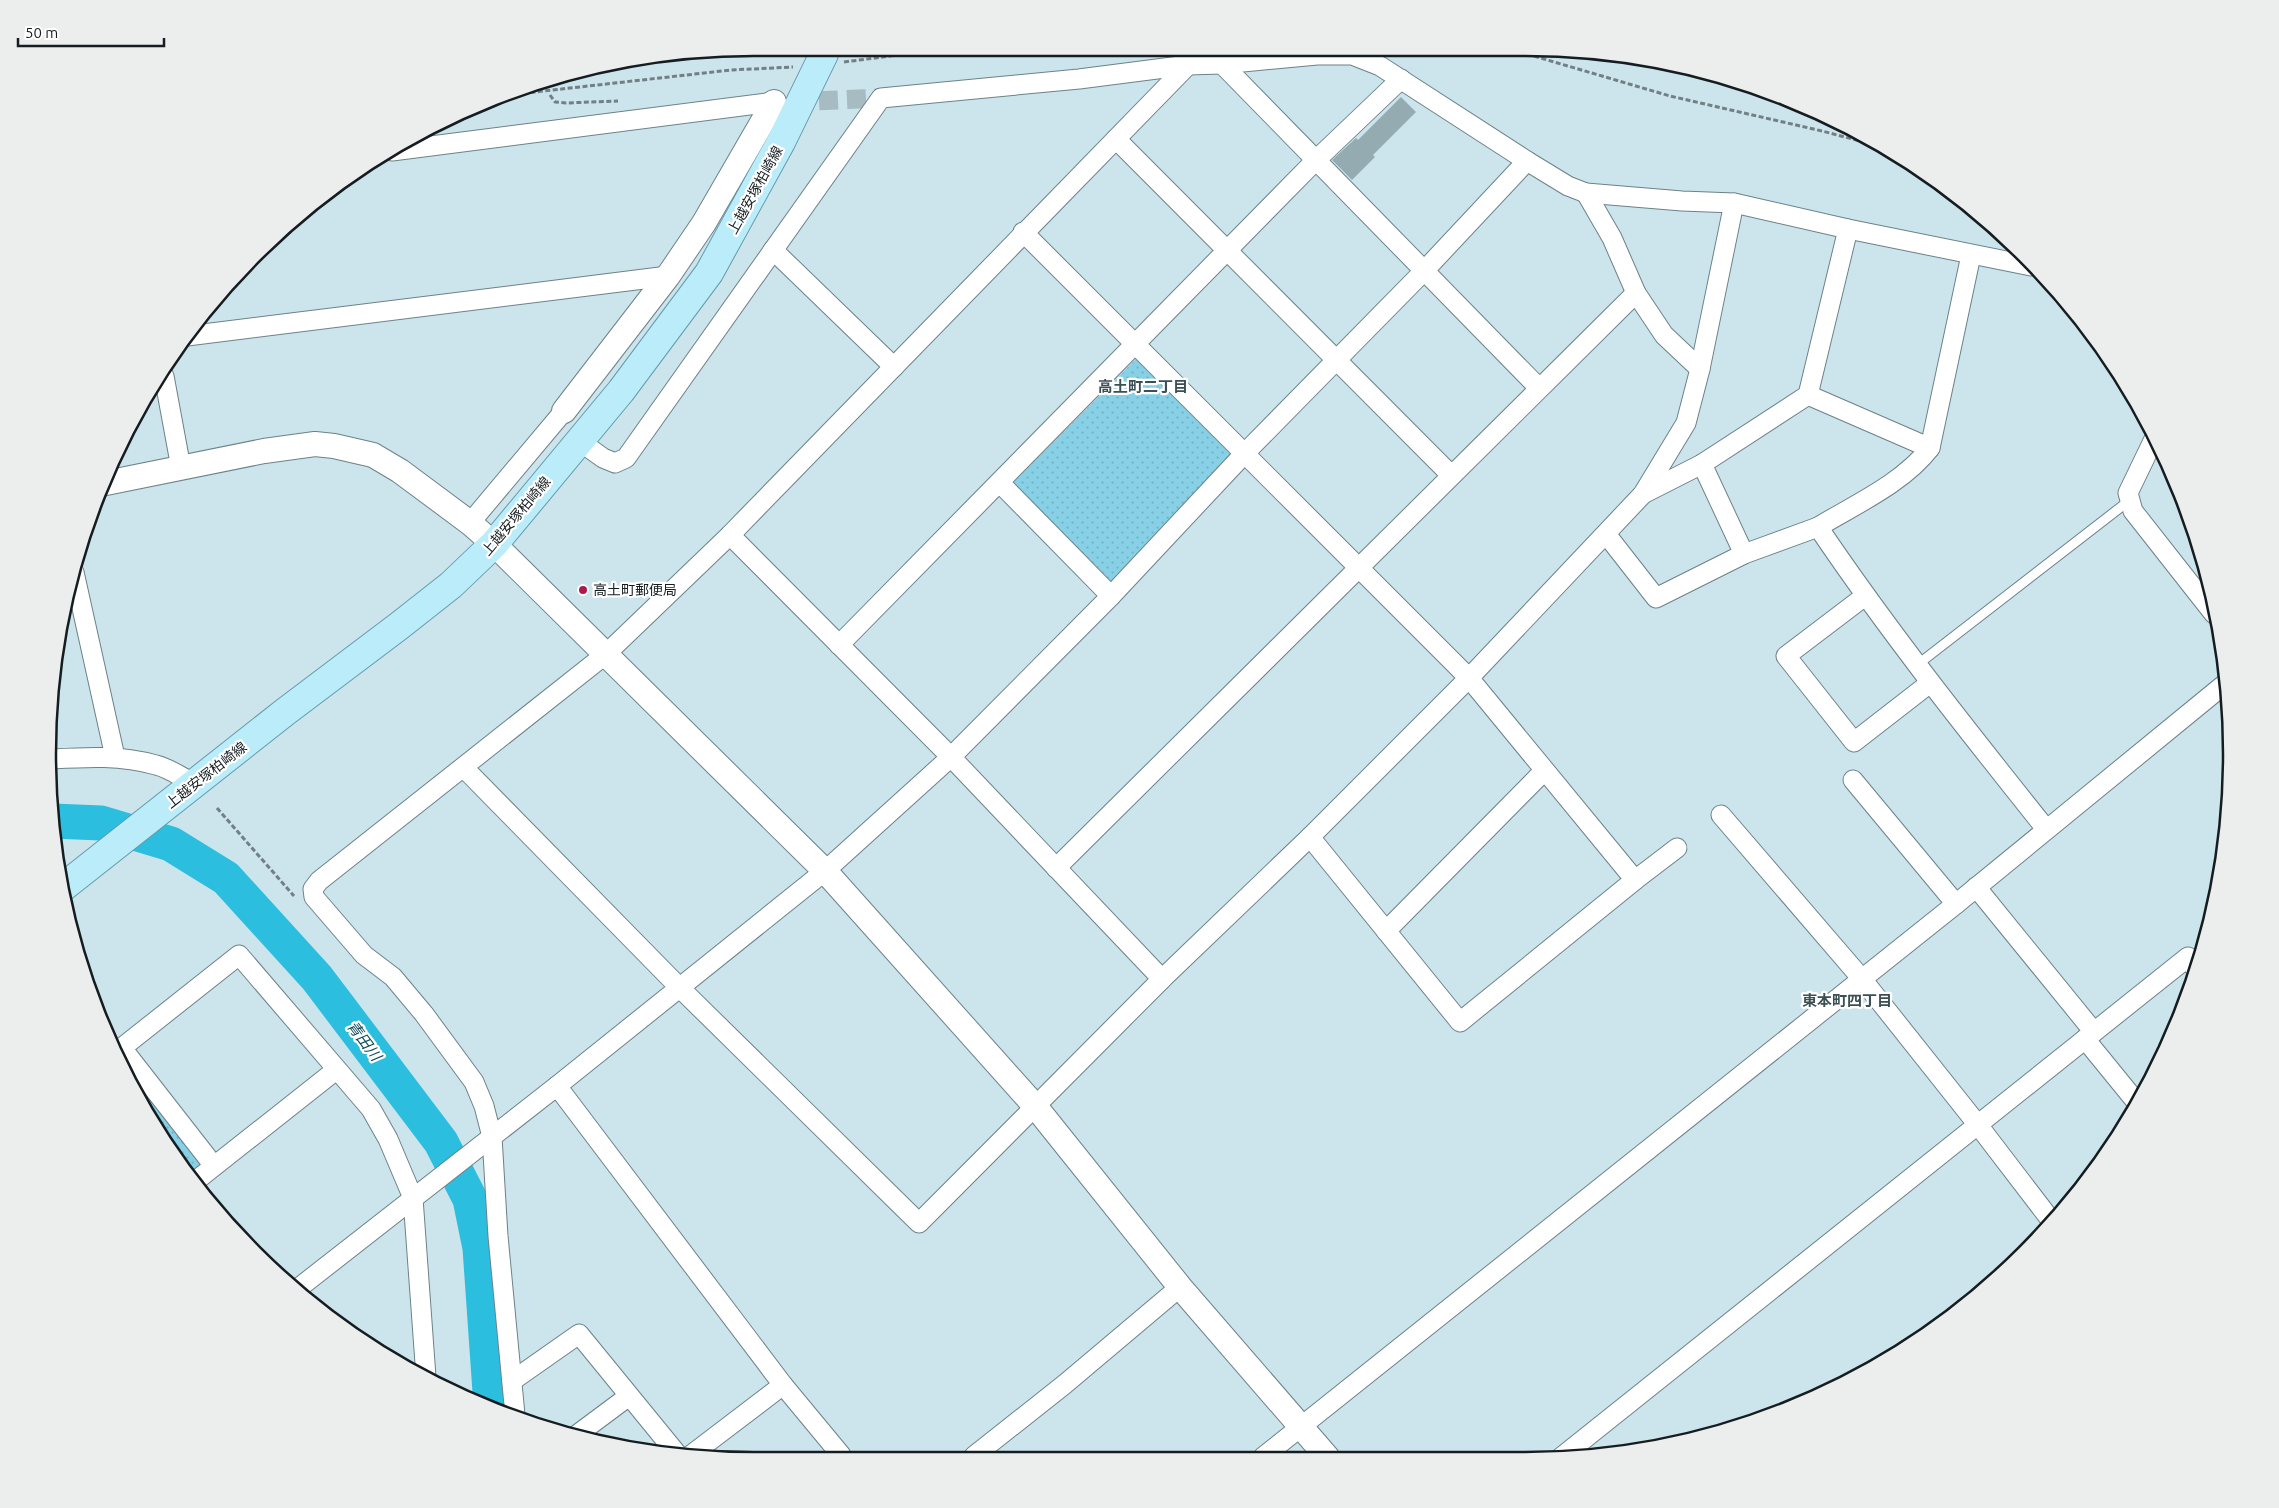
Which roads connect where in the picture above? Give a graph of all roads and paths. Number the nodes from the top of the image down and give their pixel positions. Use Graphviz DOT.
graph roads {
  1 [pos="878,56"];
  2 [pos="1306,56"];
  3 [pos="1355,56"];
  4 [pos="1535,56"];
  5 [pos="822,60"];
  6 [pos="1222,64"];
  7 [pos="1188,65"];
  8 [pos="1401,79"];
  9 [pos="537,91"];
  10 [pos="774,102"];
  11 [pos="1116,139"];
  12 [pos="1856,140"];
  13 [pos="407,149"];
  14 [pos="1315,160"];
  15 [pos="1527,161"];
  16 [pos="1586,193"];
  17 [pos="1734,203"];
  18 [pos="1848,229"];
  19 [pos="1023,232"];
  20 [pos="773,250"];
  21 [pos="1226,250"];
  22 [pos="1970,255"];
  23 [pos="2021,264"];
  24 [pos="1423,272"];
  25 [pos="668,276"];
  26 [pos="1636,293"];
  27 [pos="196,335"];
  28 [pos="1136,344"];
  29 [pos="1337,359"];
  30 [pos="894,367"];
  31 [pos="1700,369"];
  32 [pos="165,381"];
  33 [pos="1539,388"];
  34 [pos="1808,395"];
  35 [pos="564,410"];
  36 [pos="578,440"];
  37 [pos="2151,446"];
  38 [pos="1930,448"];
  39 [pos="1244,453"];
  40 [pos="1702,464"];
  41 [pos="181,468"];
  42 [pos="1451,475"];
  43 [pos="111,482"];
  44 [pos="1000,483"];
  45 [pos="1643,494"];
  46 [pos="2130,500"];
  47 [pos="470,523"];
  48 [pos="1818,527"];
  49 [pos="1606,534"];
  50 [pos="730,535"];
  51 [pos="494,544"];
  52 [pos="1744,554"];
  53 [pos="1359,566"];
  54 [pos="77,586"];
  55 [pos="1111,596"];
  56 [pos="1865,596"];
  57 [pos="2206,604"];
  58 [pos="839,645"];
  59 [pos="606,654"];
  60 [pos="1917,666"];
  61 [pos="1469,678"];
  62 [pos="1930,683"];
  63 [pos="2219,688"];
  64 [pos="115,757"];
  65 [pos="951,757"];
  66 [pos="56,758"];
  67 [pos="464,768"];
  68 [pos="1544,771"];
  69 [pos="1853,780"];
  70 [pos="195,784"];
  71 [pos="217,808"];
  72 [pos="1721,815"];
  73 [pos="2046,829"];
  74 [pos="1310,837"];
  75 [pos="1677,848"];
  76 [pos="1056,868"];
  77 [pos="826,871"];
  78 [pos="1636,880"];
  79 [pos="69,883"];
  80 [pos="1976,886"];
  81 [pos="314,897"];
  82 [pos="1956,904"];
  83 [pos="1386,931"];
  84 [pos="2191,962"];
  85 [pos="1162,979"];
  86 [pos="1862,979"];
  87 [pos="679,987"];
  88 [pos="2090,1036"];
  89 [pos="121,1048"];
  90 [pos="124,1054"];
  91 [pos="336,1070"];
  92 [pos="557,1086"];
  93 [pos="2133,1096"];
  94 [pos="1035,1106"];
  95 [pos="1978,1125"];
  96 [pos="486,1141"];
  97 [pos="214,1166"];
  98 [pos="199,1178"];
  99 [pos="420,1192"];
  100 [pos="2048,1216"];
  101 [pos="302,1285"];
  102 [pos="1180,1286"];
  103 [pos="426,1369"];
  104 [pos="512,1381"];
  105 [pos="783,1385"];
  106 [pos="629,1396"];
  107 [pos="514,1409"];
  108 [pos="1302,1426"];
  109 [pos="583,1430"];
  110 [pos="671,1447"];
  111 [pos="698,1449"];
  112 [pos="1570,1450"];
  113 [pos="839,1452"];
  114 [pos="979,1452"];
  115 [pos="1270,1452"];
  116 [pos="1323,1452"];
  1 -- 5 [label="path"];
  2 -- 6 [label="street"];
  3 -- 8 [label="street"];
  4 -- 12 [label="path"];
  5 -- 9 [label="path"];
  5 -- 36 [label="main road, 上越安塚柏崎線"];
  6 -- 7 [label="street"];
  6 -- 14 [label="street"];
  7 -- 11 [label="street"];
  7 -- 20 [label="street"];
  8 -- 14 [label="street"];
  8 -- 15 [label="street"];
  10 -- 13 [label="street"];
  10 -- 25 [label="street"];
  11 -- 19 [label="street"];
  11 -- 21 [label="street"];
  14 -- 21 [label="street"];
  14 -- 24 [label="street"];
  15 -- 16 [label="street"];
  15 -- 24 [label="street"];
  16 -- 17 [label="street"];
  16 -- 26 [label="street"];
  17 -- 18 [label="street"];
  17 -- 31 [label="street"];
  18 -- 22 [label="street"];
  18 -- 34 [label="street"];
  19 -- 28 [label="street"];
  19 -- 30 [label="street"];
  20 -- 30 [label="street"];
  20 -- 36 [label="street"];
  21 -- 28 [label="street"];
  21 -- 29 [label="street"];
  22 -- 23 [label="street"];
  22 -- 38 [label="street"];
  24 -- 29 [label="street"];
  24 -- 33 [label="street"];
  25 -- 27 [label="street"];
  25 -- 35 [label="street"];
  26 -- 31 [label="street"];
  26 -- 33 [label="street"];
  28 -- 39 [label="street"];
  28 -- 44 [label="street"];
  29 -- 39 [label="street"];
  29 -- 42 [label="street"];
  30 -- 50 [label="street"];
  31 -- 45 [label="street"];
  32 -- 41 [label="street"];
  33 -- 42 [label="street"];
  34 -- 38 [label="street"];
  34 -- 40 [label="street"];
  35 -- 47 [label="street"];
  36 -- 51 [label="main road, 上越安塚柏崎線"];
  37 -- 46 [label="street"];
  38 -- 48 [label="street"];
  39 -- 53 [label="street"];
  39 -- 55 [label="street"];
  40 -- 45 [label="street"];
  40 -- 52 [label="street"];
  41 -- 43 [label="street"];
  41 -- 47 [label="street"];
  42 -- 53 [label="street"];
  44 -- 55 [label="street"];
  44 -- 58 [label="street"];
  45 -- 49 [label="street"];
  46 -- 57 [label="street"];
  46 -- 60 [label="lane"];
  47 -- 51 [label="street"];
  48 -- 52 [label="street"];
  48 -- 56 [label="street"];
  49 -- 52 [label="street"];
  49 -- 61 [label="street"];
  50 -- 58 [label="street"];
  50 -- 59 [label="street"];
  51 -- 59 [label="street"];
  51 -- 70 [label="main road, 上越安塚柏崎線"];
  53 -- 61 [label="street"];
  53 -- 76 [label="street"];
  54 -- 64 [label="street"];
  55 -- 65 [label="street"];
  56 -- 60 [label="street"];
  56 -- 62 [label="street"];
  58 -- 65 [label="street"];
  59 -- 67 [label="street"];
  59 -- 77 [label="street"];
  60 -- 62 [label="street"];
  61 -- 68 [label="street"];
  61 -- 74 [label="street"];
  62 -- 73 [label="street"];
  63 -- 73 [label="street"];
  64 -- 66 [label="street"];
  64 -- 70 [label="street"];
  65 -- 76 [label="street"];
  65 -- 77 [label="street"];
  67 -- 81 [label="street"];
  67 -- 87 [label="street"];
  68 -- 78 [label="street"];
  68 -- 83 [label="street"];
  69 -- 82 [label="street"];
  70 -- 79 [label="main road, 上越安塚柏崎線"];
  71 -- 81 [label="path"];
  72 -- 86 [label="street"];
  73 -- 80 [label="street"];
  74 -- 83 [label="street"];
  74 -- 85 [label="street"];
  75 -- 78 [label="street"];
  76 -- 85 [label="street"];
  77 -- 87 [label="street"];
  77 -- 94 [label="street"];
  78 -- 83 [label="street"];
  80 -- 82 [label="street"];
  80 -- 88 [label="street"];
  81 -- 96 [label="street"];
  82 -- 86 [label="street"];
  84 -- 88 [label="street"];
  85 -- 94 [label="street"];
  86 -- 95 [label="street"];
  86 -- 108 [label="street"];
  87 -- 92 [label="street"];
  87 -- 94 [label="street"];
  88 -- 93 [label="street"];
  88 -- 95 [label="street"];
  89 -- 91 [label="street"];
  90 -- 97 [label="street"];
  91 -- 97 [label="street"];
  91 -- 99 [label="street"];
  92 -- 96 [label="street"];
  92 -- 105 [label="street"];
  94 -- 102 [label="street"];
  95 -- 100 [label="street"];
  95 -- 112 [label="street"];
  96 -- 99 [label="street"];
  96 -- 104 [label="street"];
  97 -- 98 [label="street"];
  99 -- 101 [label="street"];
  99 -- 103 [label="street"];
  102 -- 108 [label="street"];
  102 -- 114 [label="street"];
  104 -- 106 [label="street"];
  104 -- 107 [label="street"];
  105 -- 111 [label="street"];
  105 -- 113 [label="street"];
  106 -- 109 [label="street"];
  106 -- 110 [label="street"];
  108 -- 115 [label="street"];
  108 -- 116 [label="street"];
}
